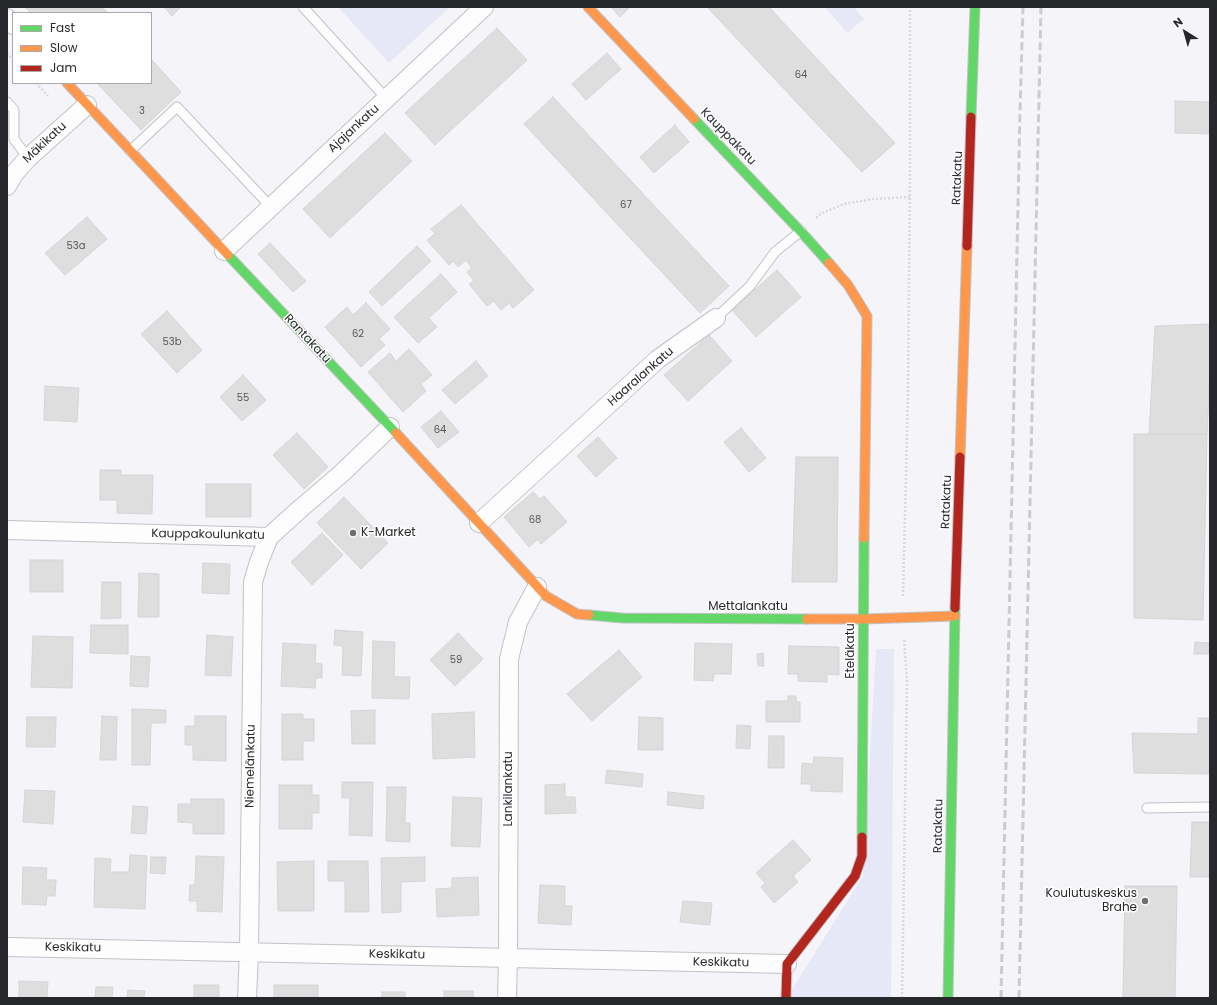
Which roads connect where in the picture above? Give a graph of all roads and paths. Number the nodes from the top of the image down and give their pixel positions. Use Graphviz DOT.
graph roads {
  1 [pos="303,7"];
  2 [pos="484,7"];
  3 [pos="588,7"];
  4 [pos="910,7"];
  5 [pos="975,7"];
  6 [pos="68,84"];
  7 [pos="386,98"];
  8 [pos="7,102"];
  9 [pos="87,105"];
  10 [pos="130,150"];
  11 [pos="28,158"];
  12 [pos="7,186"];
  13 [pos="910,197"];
  14 [pos="270,207"];
  15 [pos="801,231"];
  16 [pos="224,251"];
  17 [pos="848,285"];
  18 [pos="716,318"];
  19 [pos="390,427"];
  20 [pos="479,524"];
  21 [pos="7,530"];
  22 [pos="269,537"];
  23 [pos="541,591"];
  24 [pos="955,616"];
  25 [pos="903,618"];
  26 [pos="863,619"];
  27 [pos="1210,807"];
  28 [pos="1147,808"];
  29 [pos="7,947"];
  30 [pos="249,952"];
  31 [pos="508,958"];
  32 [pos="787,964"];
  33 [pos="247,998"];
  34 [pos="507,998"];
  35 [pos="786,998"];
  36 [pos="902,998"];
  37 [pos="948,998"];
  1 -- 7 [label="lane"];
  2 -- 7 [label="street, Ajajankatu"];
  3 -- 15 [label="street, Kauppakatu"];
  4 -- 13 [label="path"];
  5 -- 24 [label="street, Ratakatu"];
  6 -- 9 [label="street, Rantakatu"];
  7 -- 14 [label="street, Ajajankatu"];
  8 -- 11 [label="lane"];
  9 -- 10 [label="street, Rantakatu"];
  9 -- 11 [label="street, Mäkikatu"];
  10 -- 14 [label="lane"];
  10 -- 16 [label="street, Rantakatu"];
  11 -- 12 [label="street, Mäkikatu"];
  13 -- 15 [label="path"];
  13 -- 25 [label="path"];
  14 -- 16 [label="street, Ajajankatu"];
  15 -- 17 [label="street, Kauppakatu"];
  15 -- 18 [label="lane, Haaralankatu"];
  16 -- 19 [label="street, Rantakatu"];
  17 -- 26 [label="street, Eteläkatu"];
  18 -- 20 [label="street, Haaralankatu"];
  19 -- 20 [label="street, Rantakatu"];
  19 -- 22 [label="street, Kauppakoulunkatu"];
  20 -- 23 [label="street, Rantakatu"];
  21 -- 22 [label="street, Kauppakoulunkatu"];
  22 -- 30 [label="street, Niemelänkatu"];
  23 -- 26 [label="street, Mettalankatu"];
  23 -- 31 [label="street, Lankilankatu"];
  24 -- 25 [label="street, Mettalankatu"];
  24 -- 37 [label="street, Ratakatu"];
  25 -- 26 [label="street, Mettalankatu"];
  25 -- 36 [label="path"];
  26 -- 32 [label="street, Eteläkatu"];
  27 -- 28 [label="lane"];
  29 -- 30 [label="street, Keskikatu"];
  30 -- 31 [label="street, Keskikatu"];
  30 -- 33 [label="street, Niemelänkatu"];
  31 -- 32 [label="street, Keskikatu"];
  31 -- 34 [label="street, Lankilankatu"];
  32 -- 35 [label="street"];
}
